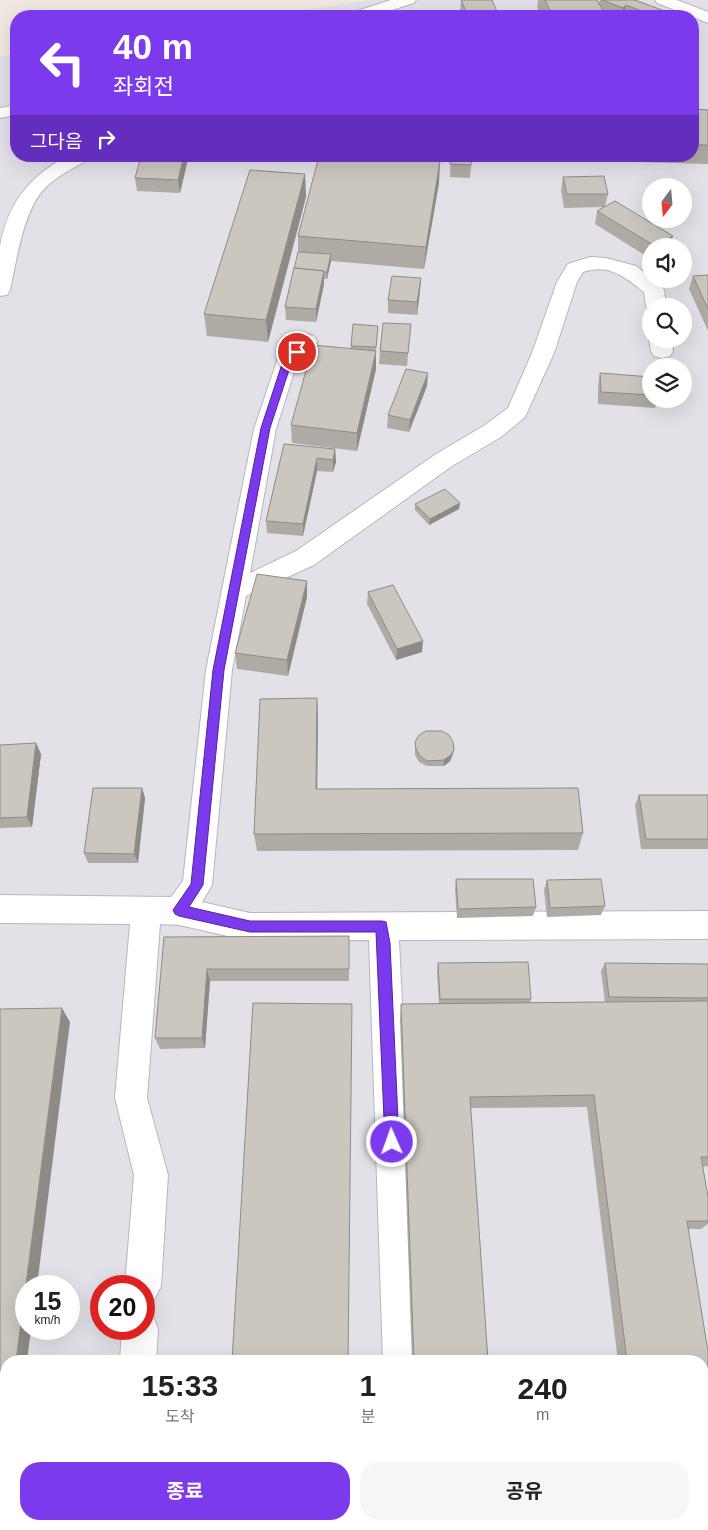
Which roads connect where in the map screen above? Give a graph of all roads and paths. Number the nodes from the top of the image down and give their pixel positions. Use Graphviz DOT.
graph roads {
  1 [pos="408,0"];
  2 [pos="663,0"];
  3 [pos="376,10"];
  4 [pos="688,10"];
  5 [pos="71,162"];
  6 [pos="0,290"];
  7 [pos="655,298"];
  8 [pos="307,341"];
  9 [pos="233,591"];
  10 [pos="0,909"];
  11 [pos="179,910"];
  12 [pos="146,911"];
  13 [pos="708,925"];
  14 [pos="382,926"];
  15 [pos="144,1275"];
  16 [pos="139,1340"];
  17 [pos="138,1355"];
  18 [pos="401,1355"];
  1 -- 3 [label="street"];
  2 -- 4 [label="street"];
  5 -- 6 [label="street"];
  7 -- 9 [label="street"];
  8 -- 9 [label="street"];
  9 -- 11 [label="street"];
  10 -- 12 [label="street"];
  11 -- 12 [label="street"];
  11 -- 14 [label="street"];
  12 -- 15 [label="street"];
  13 -- 14 [label="street"];
  14 -- 18 [label="street"];
  16 -- 17 [label="street"];
}
